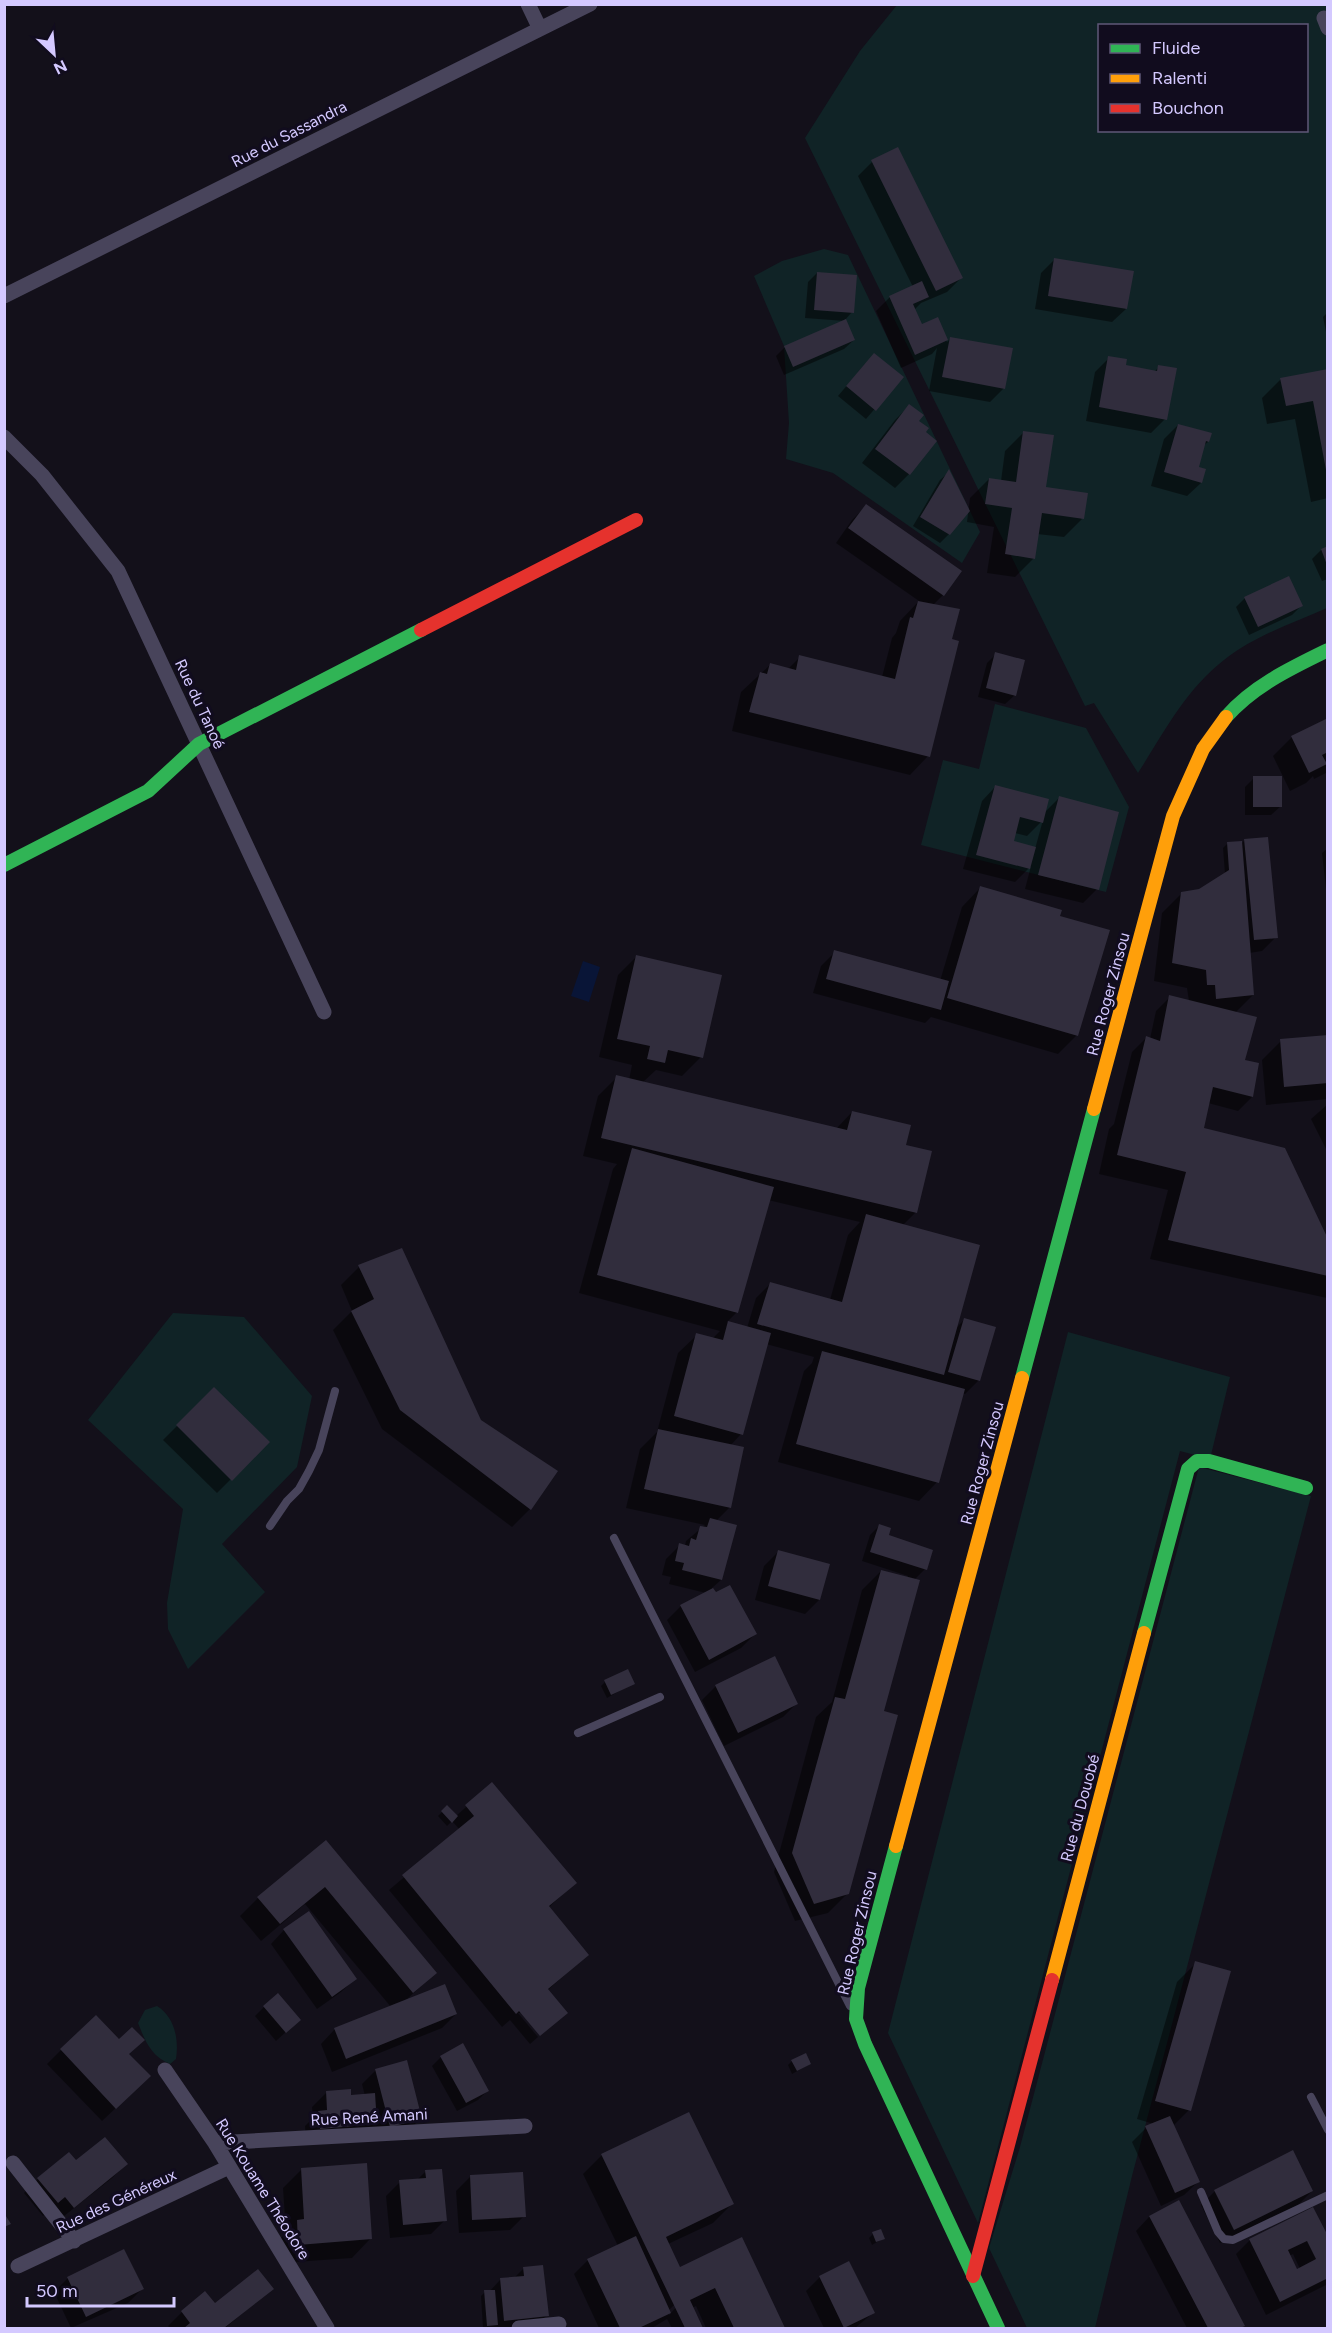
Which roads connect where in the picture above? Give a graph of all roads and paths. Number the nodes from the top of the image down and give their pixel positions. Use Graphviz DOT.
graph roads {
  1 [pos="528,4"];
  2 [pos="590,4"];
  3 [pos="540,29"];
  4 [pos="4,296"];
  5 [pos="4,436"];
  6 [pos="636,520"];
  7 [pos="1328,650"];
  8 [pos="199,744"];
  9 [pos="4,865"];
  10 [pos="324,1012"];
  11 [pos="335,1390"];
  12 [pos="1306,1488"];
  13 [pos="270,1526"];
  14 [pos="614,1538"];
  15 [pos="660,1697"];
  16 [pos="578,1733"];
  17 [pos="856,2019"];
  18 [pos="165,2070"];
  19 [pos="1311,2097"];
  20 [pos="525,2126"];
  21 [pos="1328,2130"];
  22 [pos="215,2143"];
  23 [pos="13,2163"];
  24 [pos="229,2167"];
  25 [pos="1200,2192"];
  26 [pos="1328,2195"];
  27 [pos="74,2241"];
  28 [pos="18,2266"];
  29 [pos="973,2276"];
  30 [pos="560,2324"];
  31 [pos="327,2328"];
  32 [pos="519,2328"];
  33 [pos="998,2328"];
  1 -- 3 [label="street"];
  2 -- 3 [label="street, Rue du Sassandra"];
  3 -- 4 [label="street, Rue du Sassandra"];
  5 -- 8 [label="street, Rue du Tanoé"];
  6 -- 8 [label="street"];
  7 -- 17 [label="street, Rue Roger Zinsou"];
  8 -- 9 [label="street"];
  8 -- 10 [label="street, Rue du Tanoé"];
  11 -- 13 [label="lane"];
  12 -- 29 [label="street, Rue du Douobé"];
  14 -- 17 [label="lane"];
  15 -- 16 [label="lane"];
  17 -- 29 [label="street, Rue Roger Zinsou"];
  18 -- 22 [label="street, Rue Kouame Théodore"];
  19 -- 21 [label="lane"];
  20 -- 22 [label="street, Rue René Amani"];
  22 -- 24 [label="street, Rue Kouame Théodore"];
  23 -- 27 [label="street"];
  24 -- 27 [label="street, Rue des Généreux"];
  24 -- 31 [label="street, Rue Kouame Théodore"];
  25 -- 26 [label="lane"];
  27 -- 28 [label="street, Rue des Généreux"];
  29 -- 33 [label="street, Rue Roger Zinsou"];
  30 -- 32 [label="street"];
}
